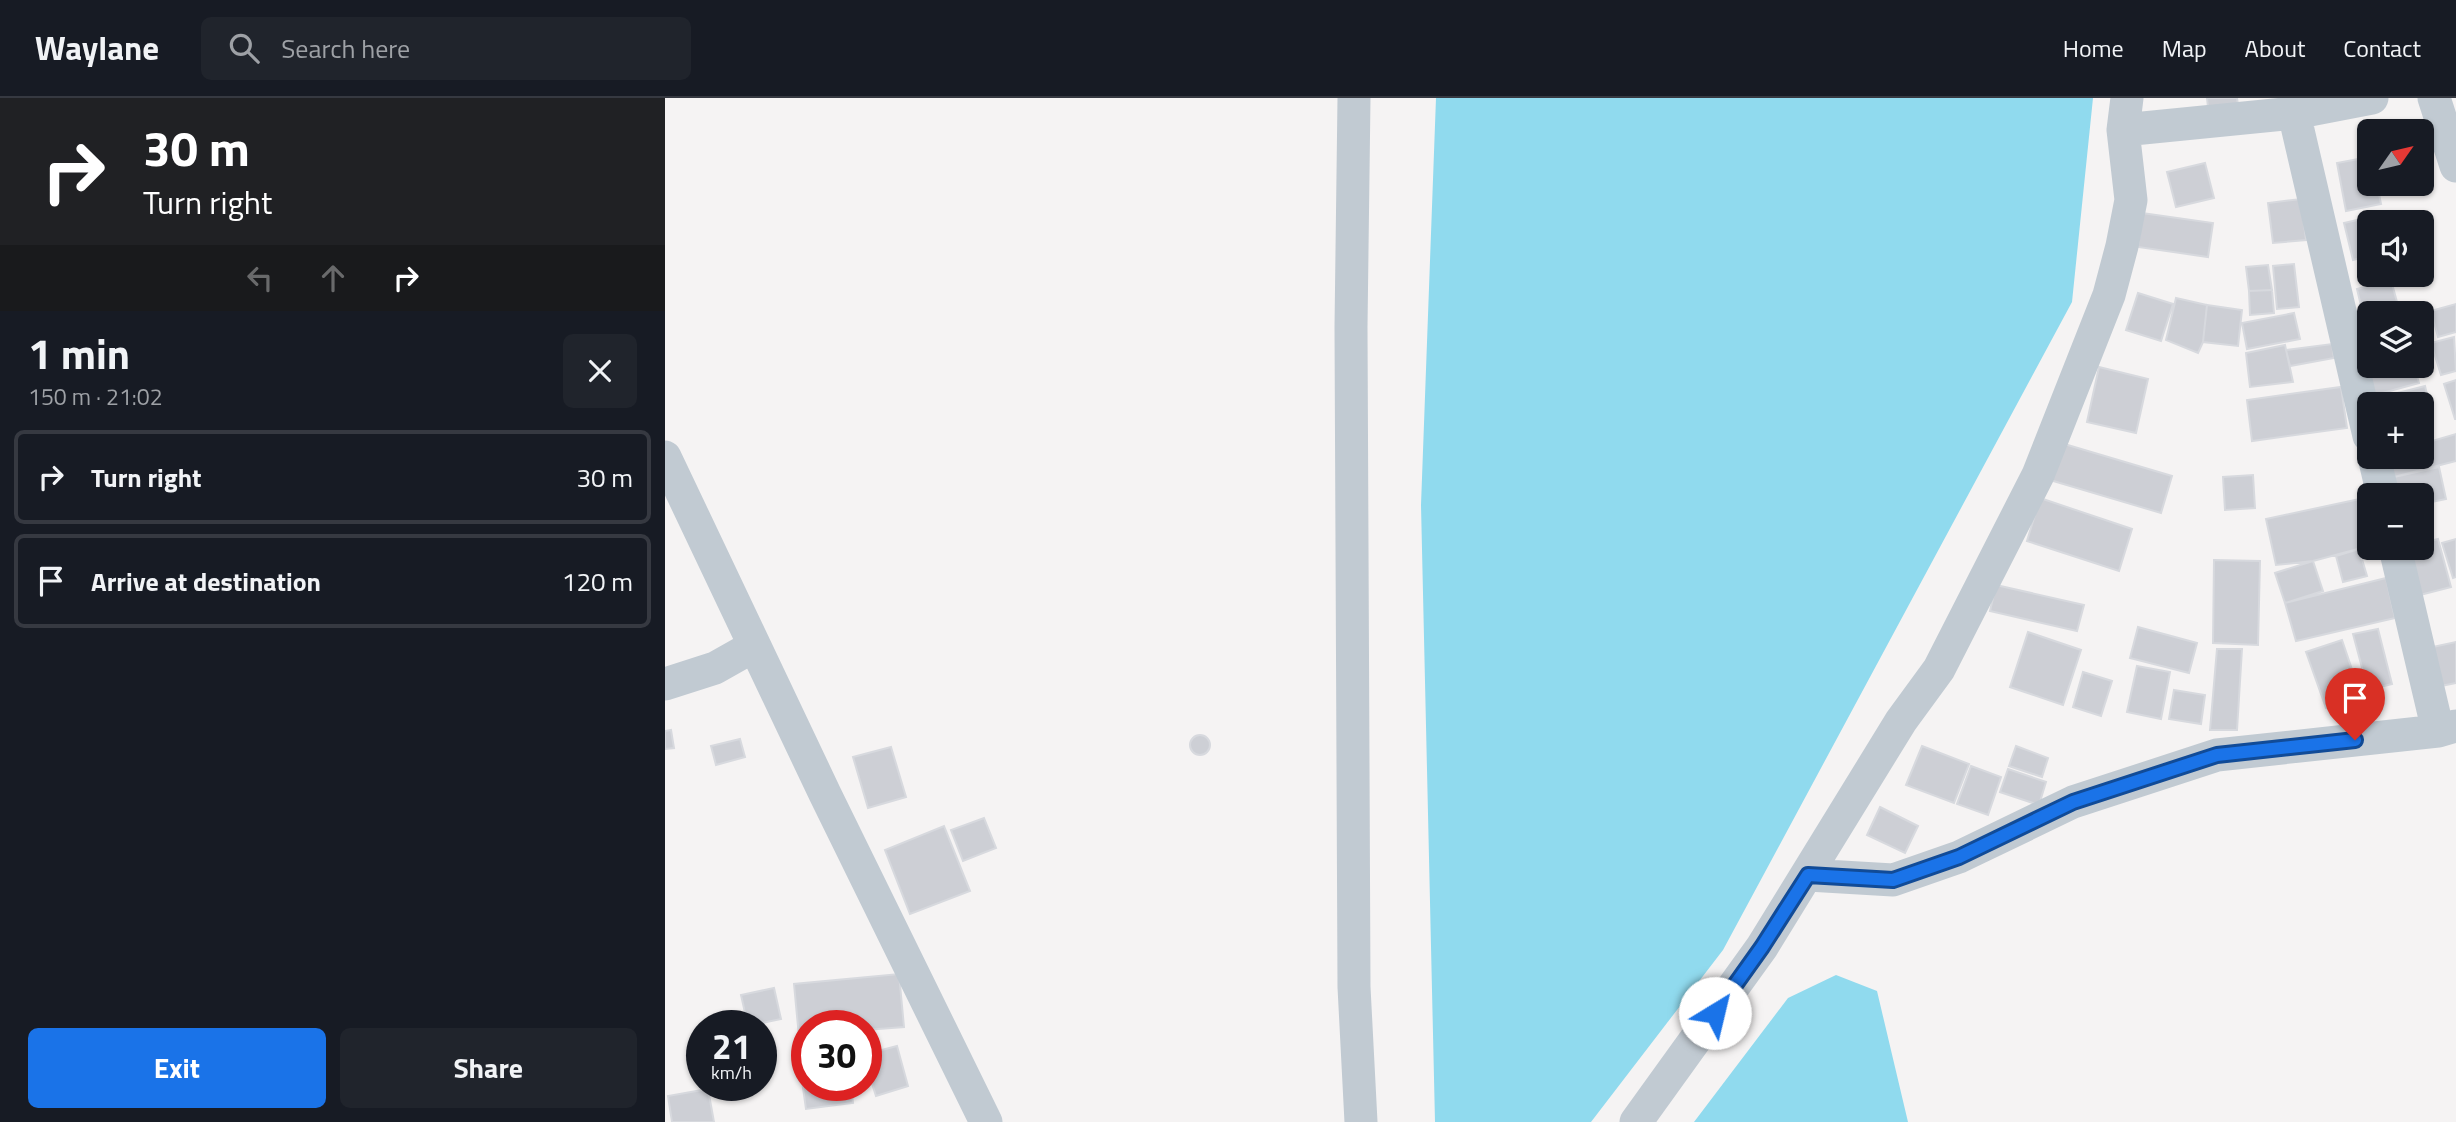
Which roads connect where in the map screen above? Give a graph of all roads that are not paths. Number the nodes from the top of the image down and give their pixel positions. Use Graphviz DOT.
graph roads {
  1 [pos="1354,98"];
  2 [pos="2127,98"];
  3 [pos="2372,98"];
  4 [pos="2434,98"];
  5 [pos="2294,113"];
  6 [pos="2123,130"];
  7 [pos="2456,166"];
  8 [pos="2359,392"];
  9 [pos="665,457"];
  10 [pos="2398,560"];
  11 [pos="754,646"];
  12 [pos="665,684"];
  13 [pos="2447,728"];
  14 [pos="1808,875"];
  15 [pos="986,1122"];
  16 [pos="1361,1122"];
  17 [pos="1636,1122"];
  1 -- 16 [label="street"];
  2 -- 6 [label="street"];
  3 -- 5 [label="street"];
  4 -- 7 [label="street"];
  5 -- 6 [label="street"];
  5 -- 8 [label="street"];
  6 -- 14 [label="street"];
  9 -- 11 [label="street"];
  10 -- 13 [label="street"];
  11 -- 12 [label="street"];
  11 -- 15 [label="street"];
  13 -- 14 [label="street"];
  14 -- 17 [label="street"];
}
